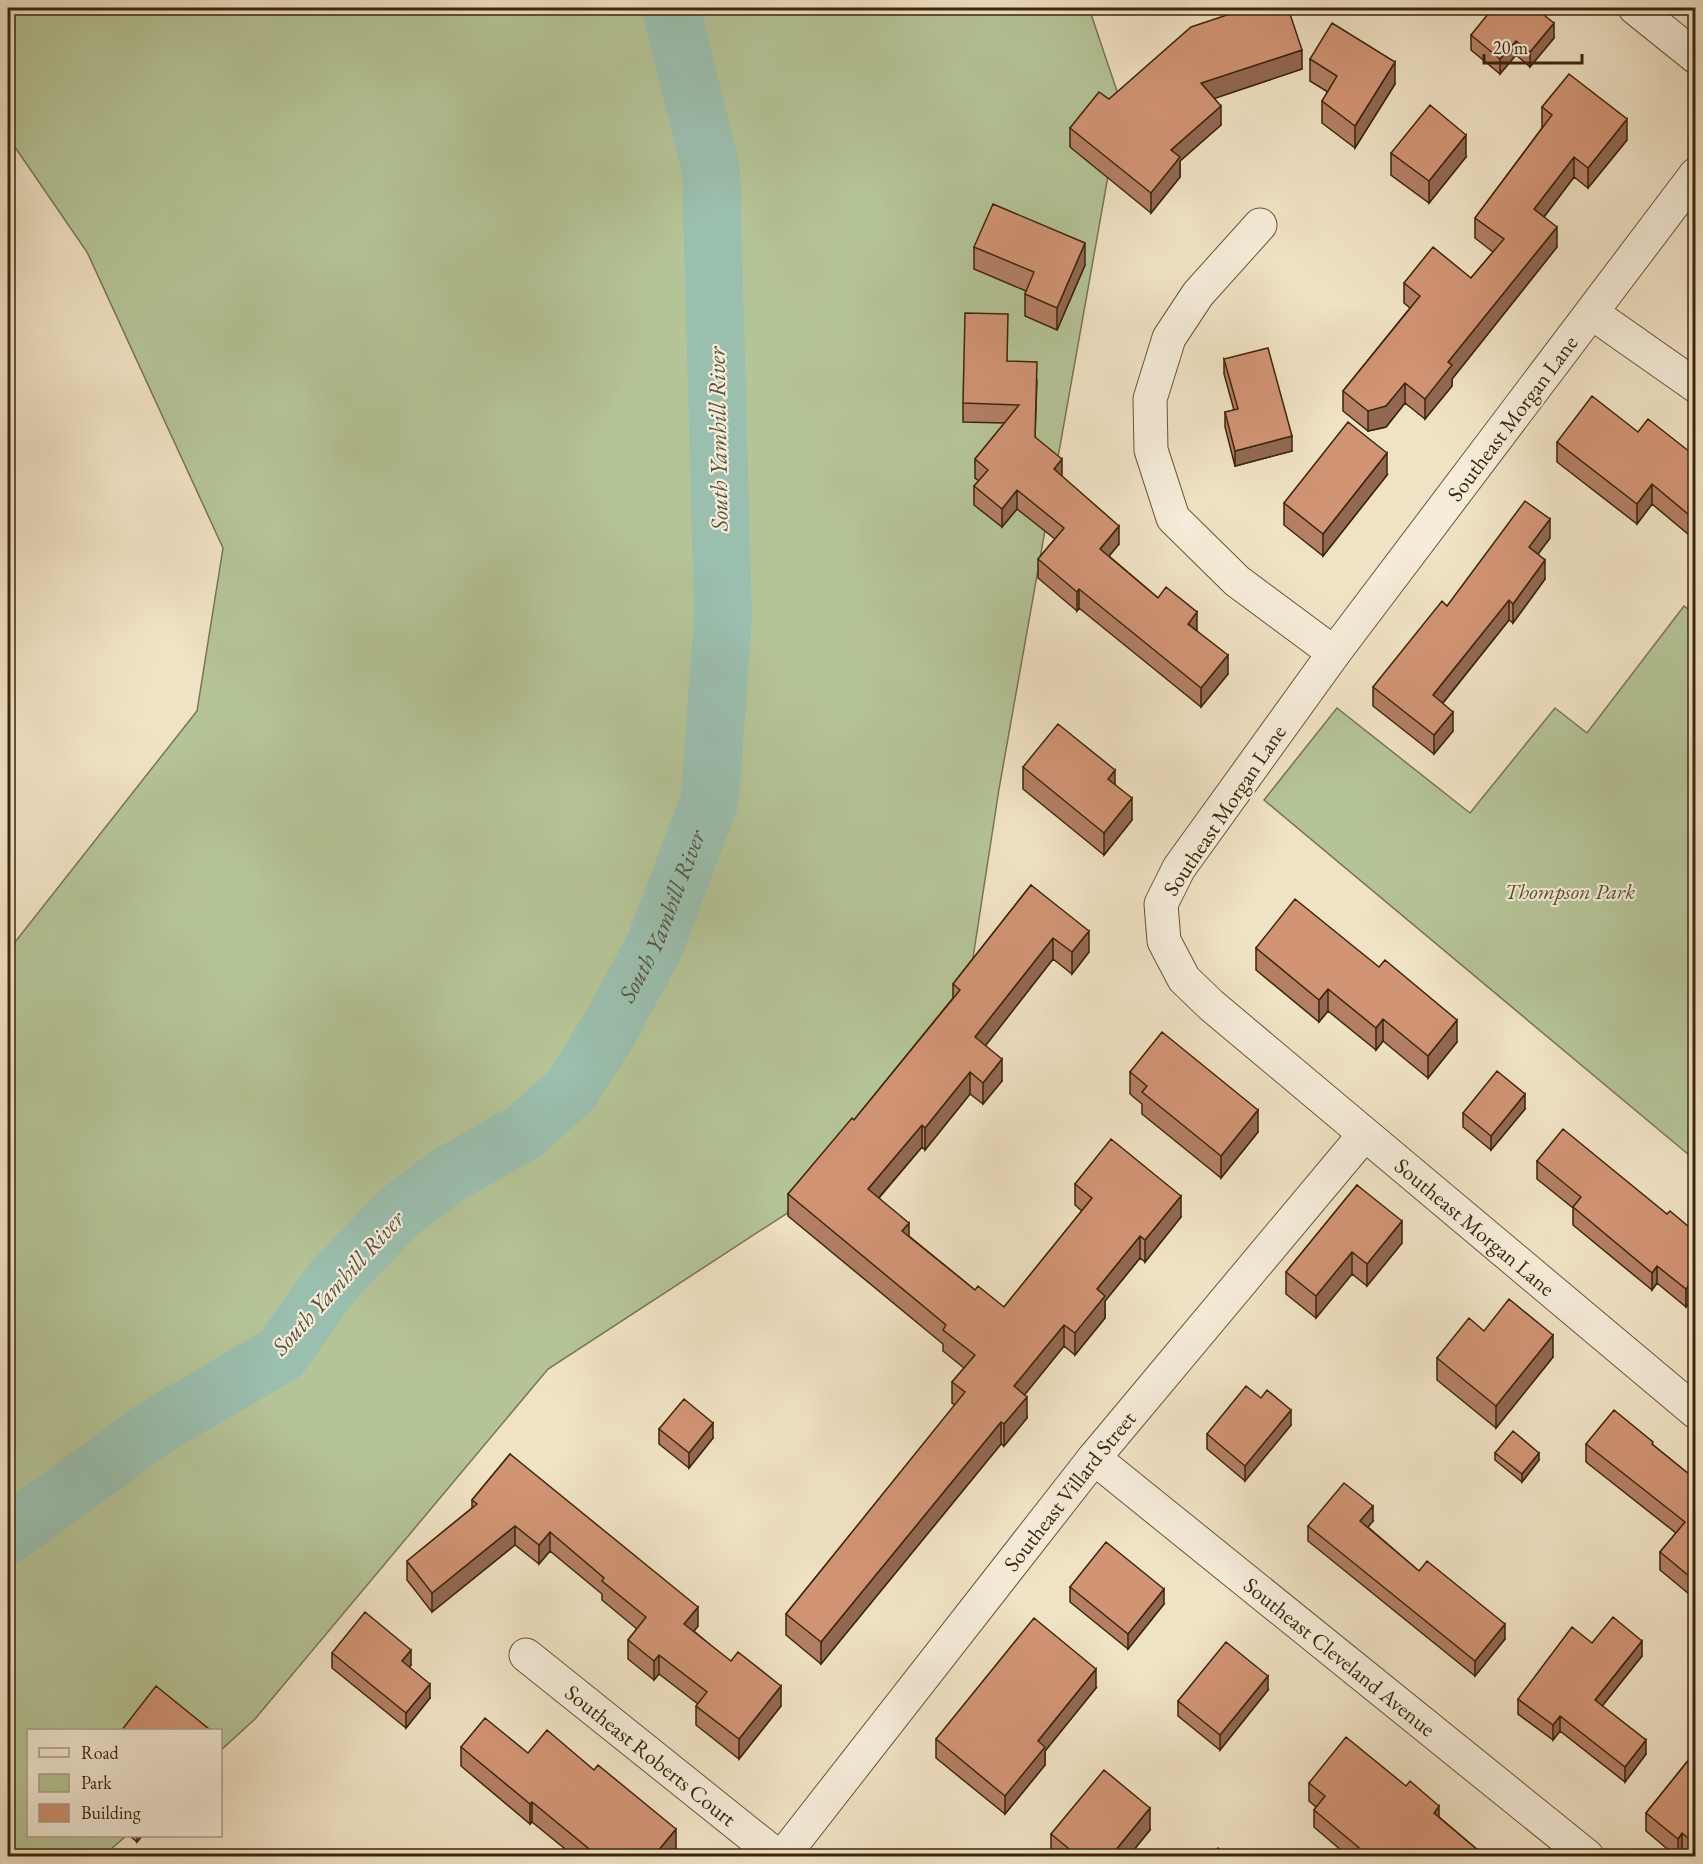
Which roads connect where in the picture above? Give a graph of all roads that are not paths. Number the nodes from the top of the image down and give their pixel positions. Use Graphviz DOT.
graph roads {
  1 [pos="1635,8"];
  2 [pos="1695,57"];
  3 [pos="1695,174"];
  4 [pos="1260,225"];
  5 [pos="1592,313"];
  6 [pos="1695,386"];
  7 [pos="1334,653"];
  8 [pos="1364,1135"];
  9 [pos="1695,1412"];
  10 [pos="1094,1458"];
  11 [pos="526,1654"];
  12 [pos="777,1857"];
  13 [pos="783,1857"];
  14 [pos="1587,1857"];
  1 -- 2 [label="street"];
  3 -- 5 [label="street, Southeast Morgan Lane"];
  4 -- 7 [label="street"];
  5 -- 6 [label="street"];
  5 -- 7 [label="street, Southeast Morgan Lane"];
  7 -- 8 [label="street, Southeast Morgan Lane"];
  8 -- 9 [label="street, Southeast Morgan Lane"];
  8 -- 10 [label="street, Southeast Villard Street"];
  10 -- 13 [label="street, Southeast Villard Street"];
  10 -- 14 [label="street, Southeast Cleveland Avenue"];
  11 -- 12 [label="street, Southeast Roberts Court"];
}
